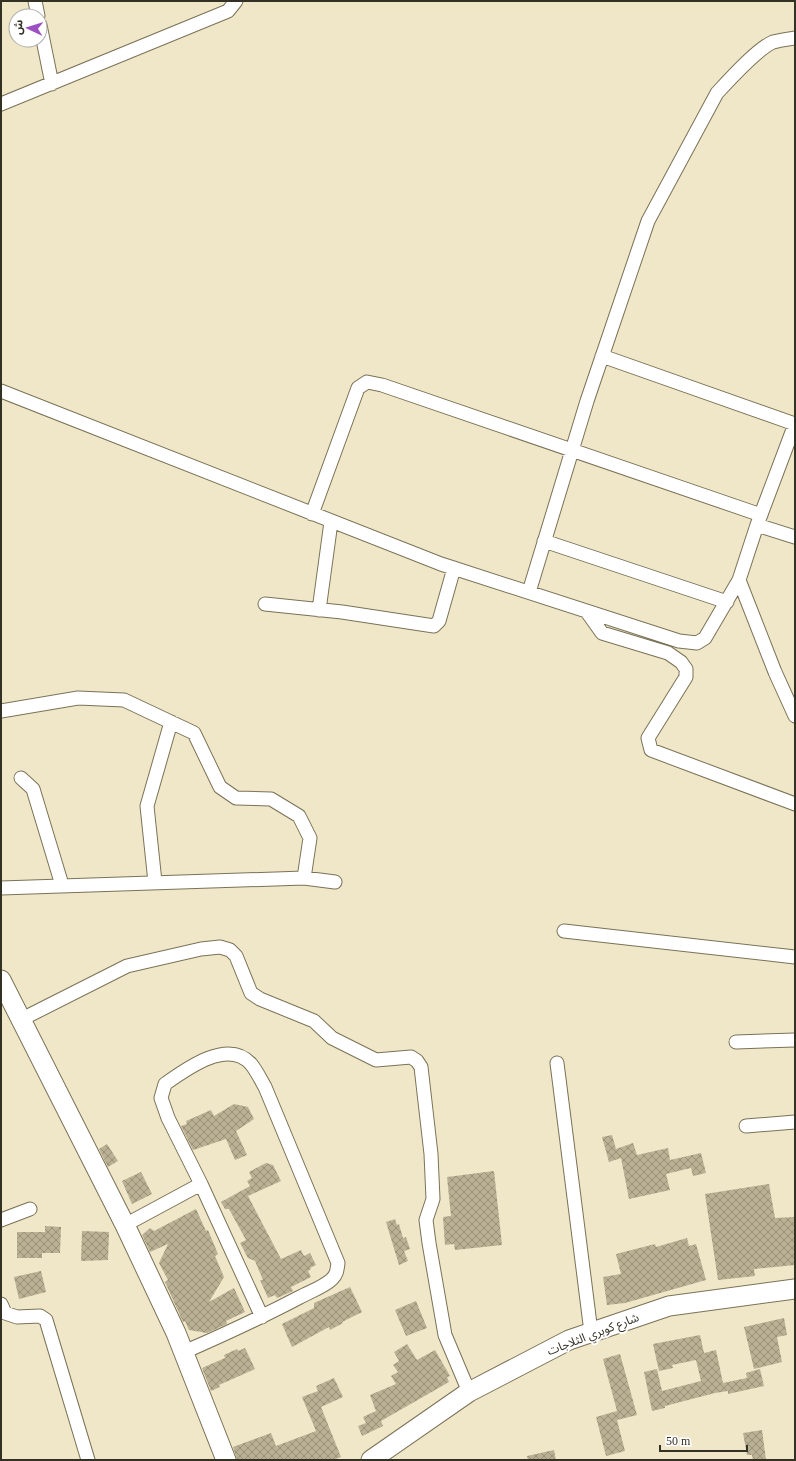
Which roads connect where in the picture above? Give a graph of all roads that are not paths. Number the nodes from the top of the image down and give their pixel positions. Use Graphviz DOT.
graph roads {
  1 [pos="236,1"];
  2 [pos="795,38"];
  3 [pos="45,48"];
  4 [pos="52,84"];
  5 [pos="1,104"];
  6 [pos="602,356"];
  7 [pos="1,391"];
  8 [pos="794,434"];
  9 [pos="572,449"];
  10 [pos="312,514"];
  11 [pos="759,520"];
  12 [pos="331,522"];
  13 [pos="795,537"];
  14 [pos="544,541"];
  15 [pos="454,568"];
  16 [pos="739,580"];
  17 [pos="529,592"];
  18 [pos="726,602"];
  19 [pos="265,604"];
  20 [pos="319,610"];
  21 [pos="587,612"];
  22 [pos="1,711"];
  23 [pos="794,712"];
  24 [pos="172,722"];
  25 [pos="21,778"];
  26 [pos="795,804"];
  27 [pos="304,878"];
  28 [pos="155,882"];
  29 [pos="334,882"];
  30 [pos="62,885"];
  31 [pos="1,888"];
  32 [pos="564,931"];
  33 [pos="795,957"];
  34 [pos="1,980"];
  35 [pos="22,1019"];
  36 [pos="795,1040"];
  37 [pos="736,1042"];
  38 [pos="557,1063"];
  39 [pos="795,1122"];
  40 [pos="746,1126"];
  41 [pos="201,1184"];
  42 [pos="30,1209"];
  43 [pos="1,1220"];
  44 [pos="125,1225"];
  45 [pos="795,1289"];
  46 [pos="1,1304"];
  47 [pos="262,1317"];
  48 [pos="591,1332"];
  49 [pos="184,1352"];
  50 [pos="468,1392"];
  51 [pos="88,1460"];
  52 [pos="226,1460"];
  53 [pos="371,1460"];
  1 -- 4 [label="street"];
  2 -- 6 [label="street"];
  3 -- 4 [label="street"];
  4 -- 5 [label="street"];
  6 -- 8 [label="street"];
  6 -- 9 [label="street"];
  7 -- 10 [label="street"];
  8 -- 11 [label="street"];
  9 -- 10 [label="street"];
  9 -- 11 [label="street"];
  9 -- 14 [label="street"];
  10 -- 12 [label="street"];
  11 -- 13 [label="street"];
  11 -- 16 [label="street"];
  12 -- 15 [label="street"];
  12 -- 20 [label="street"];
  14 -- 17 [label="street"];
  14 -- 18 [label="street"];
  15 -- 17 [label="street"];
  15 -- 20 [label="street"];
  16 -- 18 [label="street"];
  16 -- 23 [label="street"];
  17 -- 21 [label="street"];
  18 -- 21 [label="street"];
  19 -- 20 [label="street"];
  21 -- 26 [label="street"];
  22 -- 24 [label="street"];
  24 -- 27 [label="street"];
  24 -- 28 [label="street"];
  25 -- 30 [label="street"];
  27 -- 28 [label="street"];
  27 -- 29 [label="street"];
  28 -- 30 [label="street"];
  30 -- 31 [label="street"];
  32 -- 33 [label="street"];
  34 -- 35 [label="street"];
  35 -- 44 [label="street"];
  35 -- 50 [label="street"];
  36 -- 37 [label="street"];
  38 -- 48 [label="street"];
  39 -- 40 [label="street"];
  41 -- 44 [label="street"];
  41 -- 47 [label="street"];
  41 -- 47 [label="street"];
  42 -- 43 [label="street"];
  44 -- 49 [label="street"];
  45 -- 48 [label="street, شارع كوبري الثلاجات"];
  46 -- 51 [label="street"];
  47 -- 49 [label="street"];
  48 -- 50 [label="street, شارع كوبري الثلاجات"];
  49 -- 52 [label="street"];
  50 -- 53 [label="street, شارع كوبري الثلاجات"];
}
